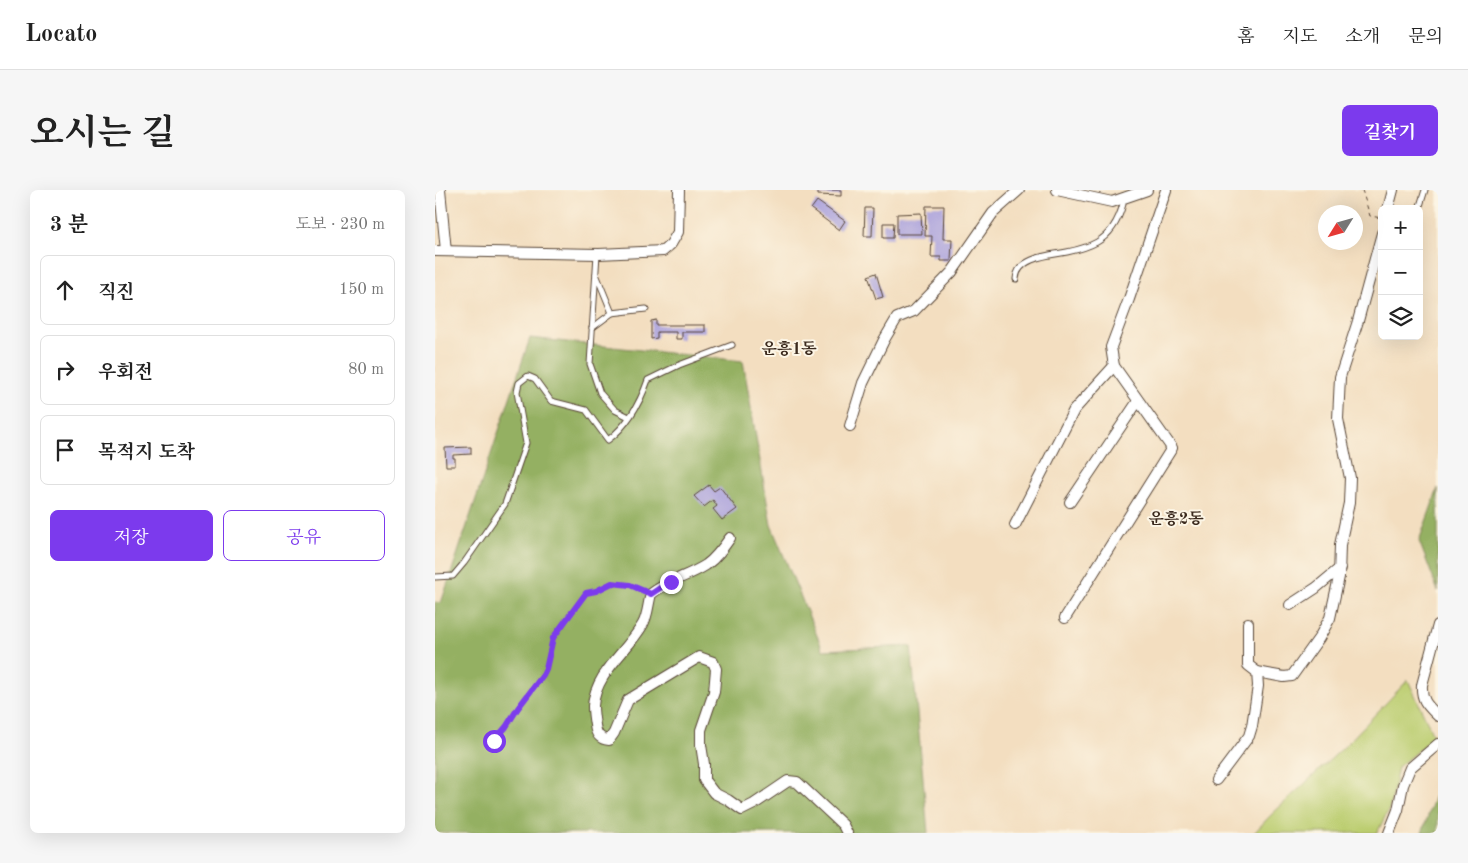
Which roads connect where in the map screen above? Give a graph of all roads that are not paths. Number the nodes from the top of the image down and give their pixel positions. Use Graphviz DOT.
graph roads {
  1 [pos="440,190"];
  2 [pos="679,190"];
  3 [pos="1019,190"];
  4 [pos="1057,190"];
  5 [pos="1147,190"];
  6 [pos="1166,190"];
  7 [pos="1393,190"];
  8 [pos="1425,190"];
  9 [pos="1121,199"];
  10 [pos="1389,205"];
  11 [pos="1420,205"];
  12 [pos="1378,248"];
  13 [pos="435,251"];
  14 [pos="446,251"];
  15 [pos="597,254"];
  16 [pos="596,273"];
  17 [pos="1016,279"];
  18 [pos="646,309"];
  19 [pos="613,313"];
  20 [pos="592,328"];
  21 [pos="732,345"];
  22 [pos="1114,366"];
  23 [pos="1138,401"];
  24 [pos="629,417"];
  25 [pos="850,426"];
  26 [pos="1070,502"];
  27 [pos="1015,525"];
  28 [pos="729,538"];
  29 [pos="1340,568"];
  30 [pos="435,577"];
  31 [pos="1290,605"];
  32 [pos="1065,618"];
  33 [pos="1248,623"];
  34 [pos="1438,625"];
  35 [pos="1257,672"];
  36 [pos="1438,716"];
  37 [pos="1438,744"];
  38 [pos="1216,780"];
  39 [pos="847,833"];
  40 [pos="1389,833"];
  1 -- 14 [label="street"];
  2 -- 15 [label="street"];
  3 -- 25 [label="street"];
  4 -- 9 [label="street"];
  5 -- 9 [label="street"];
  6 -- 22 [label="street"];
  7 -- 10 [label="street"];
  8 -- 11 [label="lane"];
  9 -- 17 [label="lane"];
  12 -- 29 [label="street"];
  13 -- 14 [label="street"];
  14 -- 15 [label="street"];
  15 -- 16 [label="lane"];
  16 -- 19 [label="lane"];
  16 -- 20 [label="lane"];
  18 -- 19 [label="lane"];
  19 -- 20 [label="lane"];
  20 -- 24 [label="lane"];
  21 -- 24 [label="lane"];
  22 -- 23 [label="street"];
  22 -- 27 [label="street"];
  23 -- 26 [label="street"];
  23 -- 32 [label="street"];
  24 -- 30 [label="lane"];
  28 -- 39 [label="street"];
  29 -- 31 [label="street"];
  29 -- 35 [label="street"];
  33 -- 35 [label="street"];
  34 -- 36 [label="street"];
  35 -- 38 [label="street"];
  37 -- 40 [label="street"];
}
